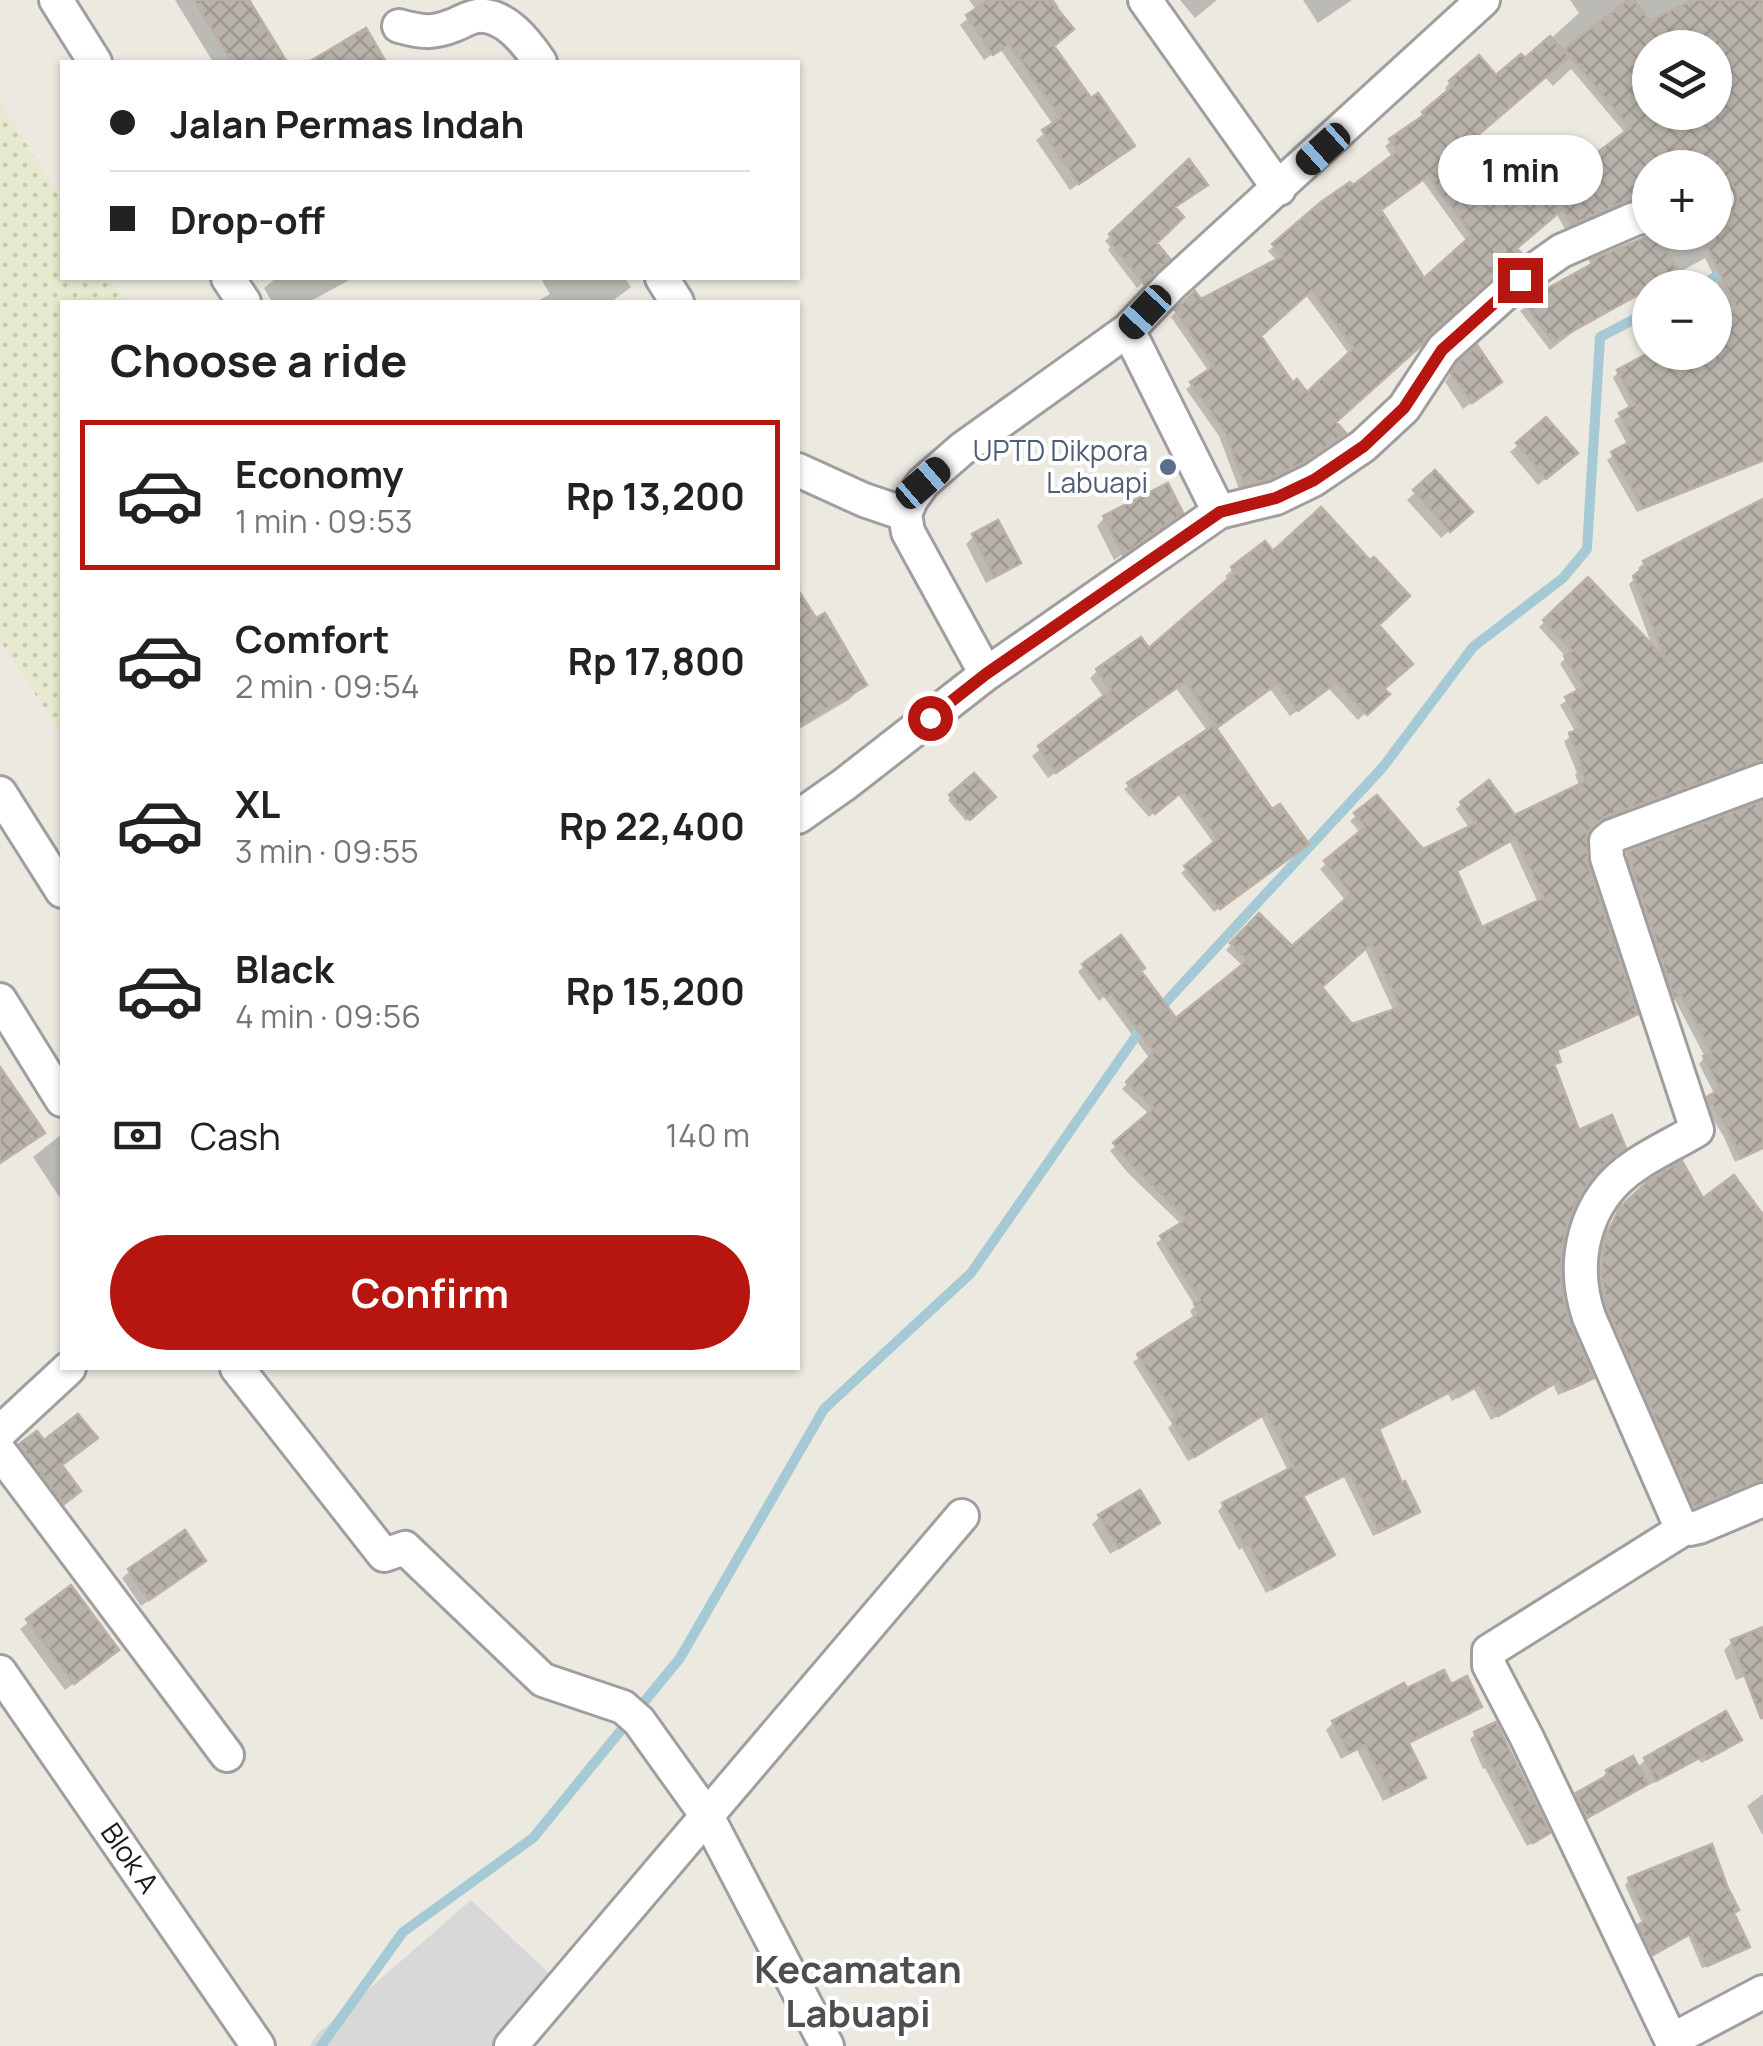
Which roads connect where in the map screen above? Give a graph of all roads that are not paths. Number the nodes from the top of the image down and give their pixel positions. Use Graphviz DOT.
graph roads {
  1 [pos="56,0"];
  2 [pos="1145,0"];
  3 [pos="1484,0"];
  4 [pos="399,26"];
  5 [pos="93,60"];
  6 [pos="539,60"];
  7 [pos="1279,189"];
  8 [pos="1632,220"];
  9 [pos="1128,330"];
  10 [pos="800,471"];
  11 [pos="1220,512"];
  12 [pos="905,514"];
  13 [pos="986,674"];
  14 [pos="1763,780"];
  15 [pos="0,793"];
  16 [pos="800,816"];
  17 [pos="60,888"];
  18 [pos="0,1000"];
  19 [pos="60,1097"];
  20 [pos="67,1370"];
  21 [pos="239,1370"];
  22 [pos="0,1432"];
  23 [pos="0,1452"];
  24 [pos="1763,1500"];
  25 [pos="962,1516"];
  26 [pos="1684,1528"];
  27 [pos="0,1672"];
  28 [pos="228,1755"];
  29 [pos="707,1816"];
  30 [pos="1763,1992"];
  31 [pos="1673,2043"];
  32 [pos="258,2046"];
  33 [pos="512,2046"];
  34 [pos="827,2046"];
  1 -- 5 [label="street"];
  2 -- 7 [label="street"];
  3 -- 7 [label="street"];
  4 -- 6 [label="street"];
  7 -- 9 [label="street"];
  8 -- 11 [label="street"];
  9 -- 11 [label="street"];
  9 -- 12 [label="street"];
  10 -- 12 [label="street"];
  11 -- 13 [label="street"];
  12 -- 13 [label="street"];
  13 -- 16 [label="street"];
  14 -- 26 [label="street"];
  15 -- 17 [label="street"];
  18 -- 19 [label="street"];
  20 -- 22 [label="street"];
  21 -- 29 [label="street"];
  23 -- 28 [label="street"];
  24 -- 26 [label="street"];
  25 -- 29 [label="street"];
  26 -- 31 [label="street"];
  27 -- 32 [label="street, Blok A"];
  29 -- 33 [label="street"];
  29 -- 34 [label="street"];
  30 -- 31 [label="street"];
}
